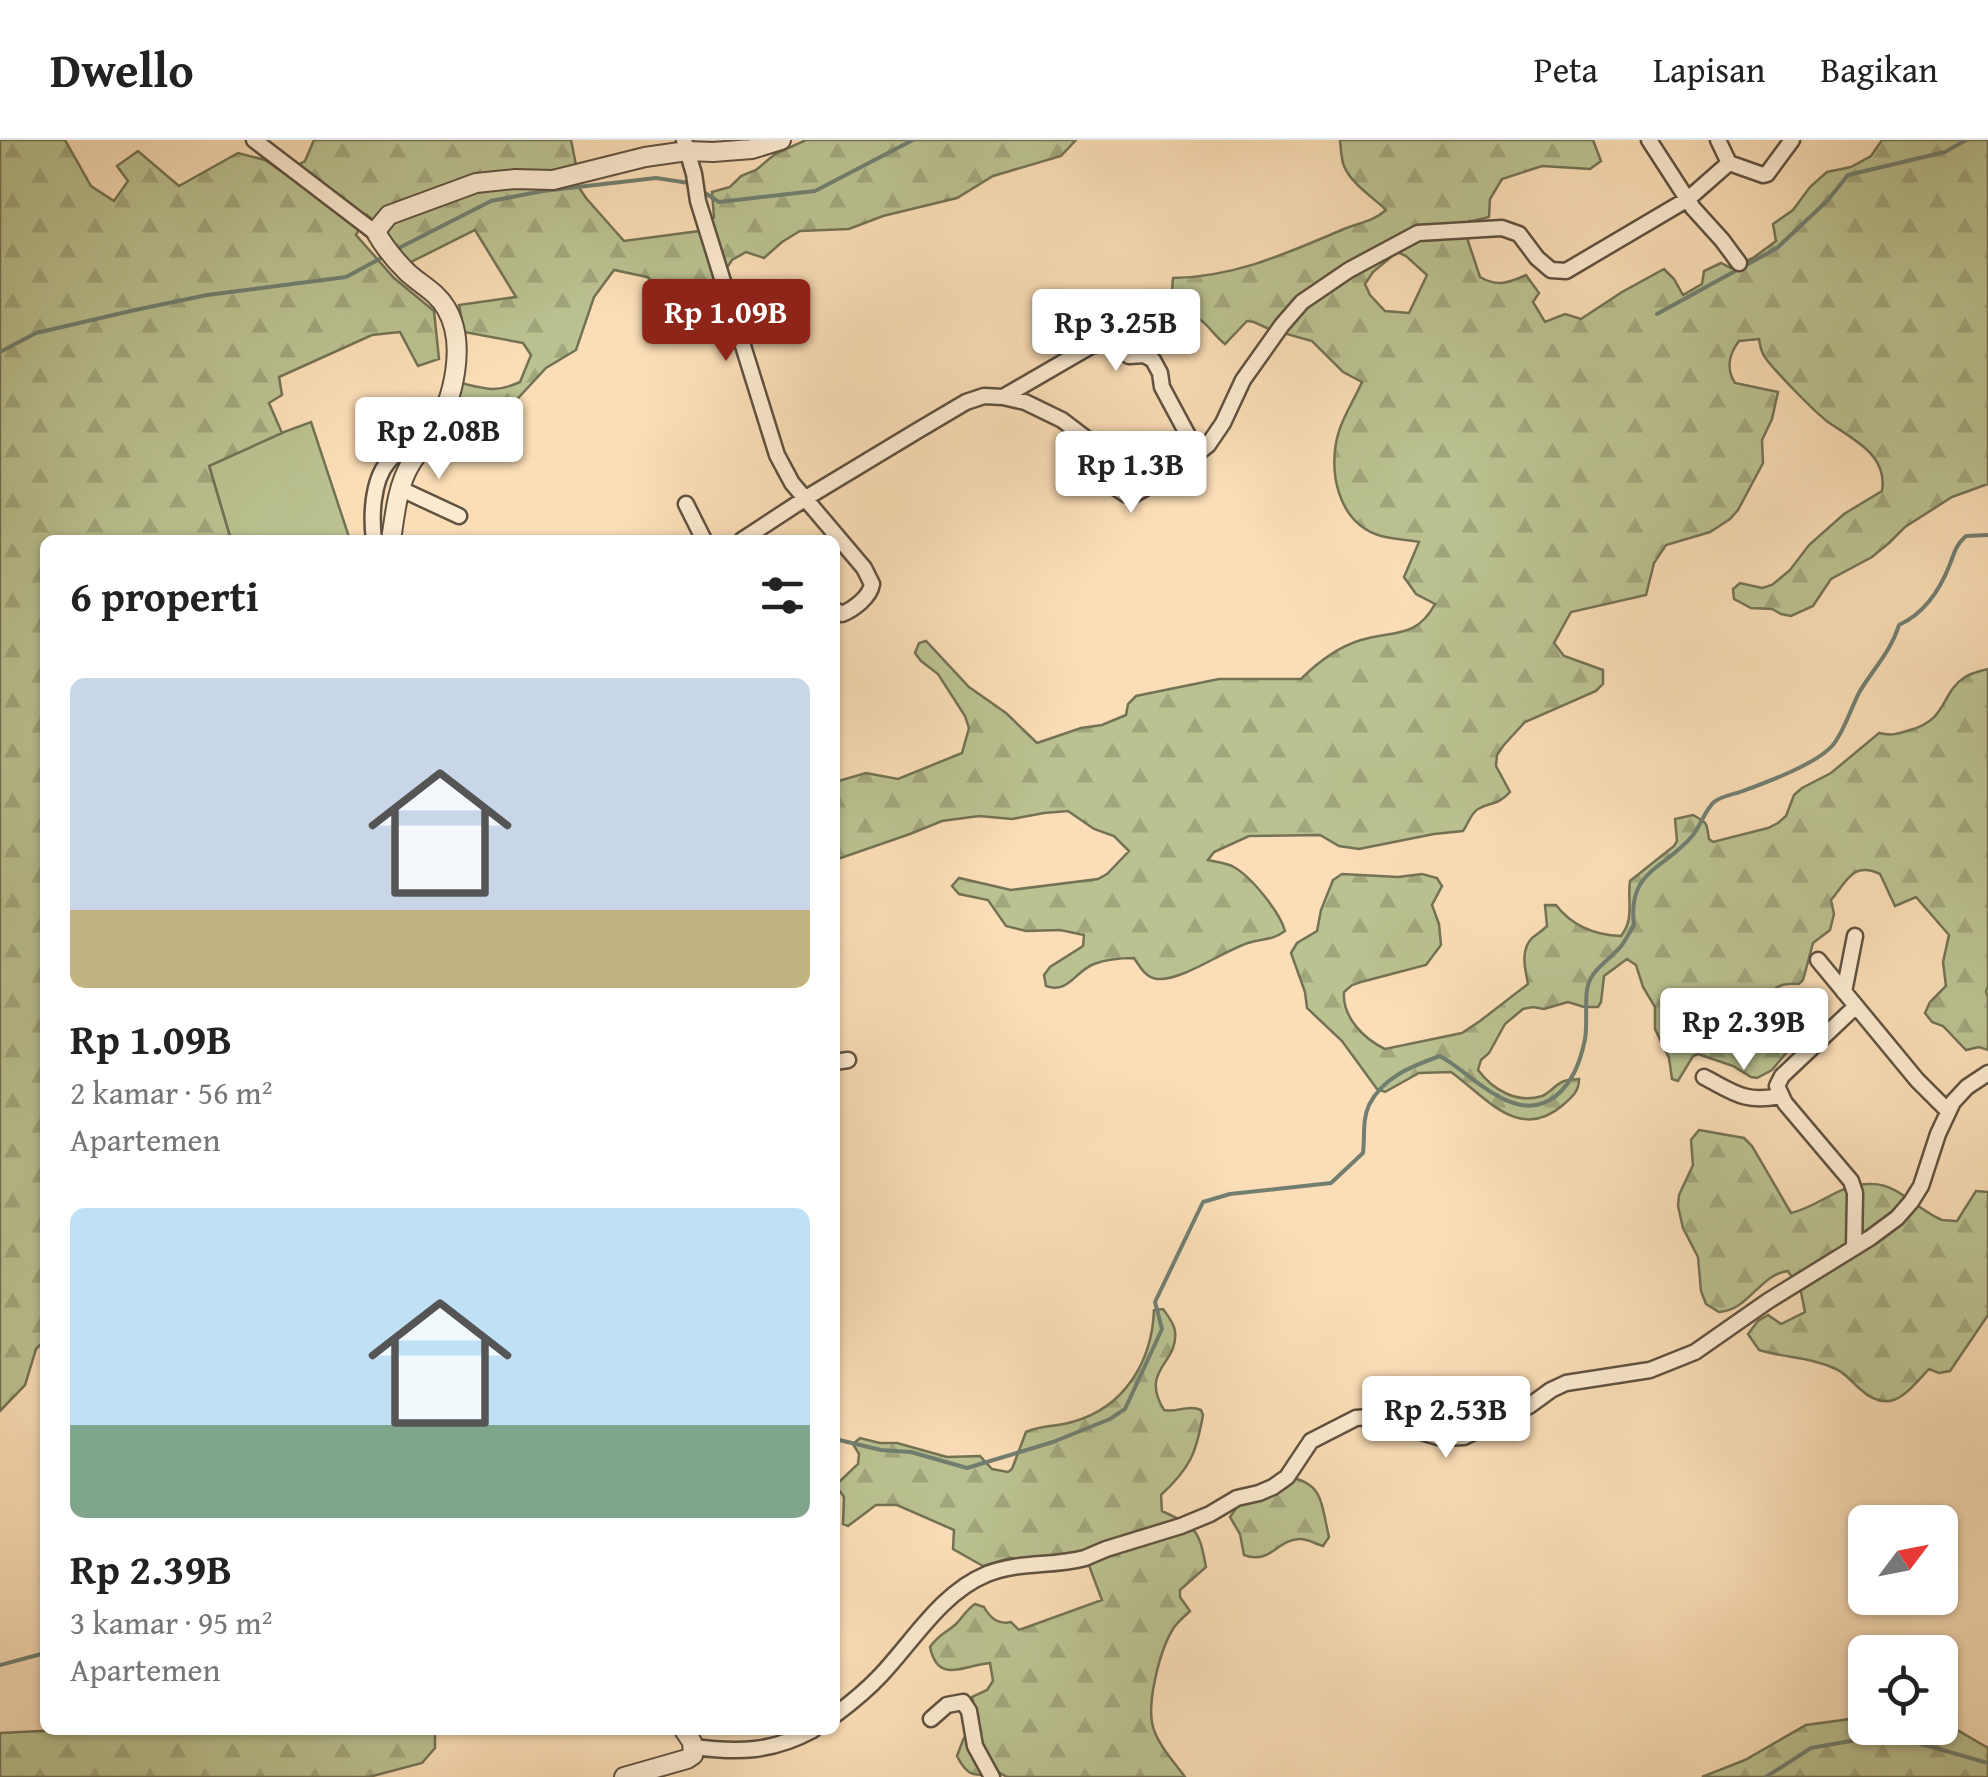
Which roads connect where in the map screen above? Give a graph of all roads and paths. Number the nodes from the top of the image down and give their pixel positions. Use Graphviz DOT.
graph roads {
  1 [pos="254,140"];
  2 [pos="781,140"];
  3 [pos="1649,140"];
  4 [pos="1718,140"];
  5 [pos="1792,140"];
  6 [pos="685,146"];
  7 [pos="1729,164"];
  8 [pos="1688,199"];
  9 [pos="387,247"];
  10 [pos="1739,263"];
  11 [pos="1004,397"];
  12 [pos="435,430"];
  13 [pos="1198,454"];
  14 [pos="401,489"];
  15 [pos="806,498"];
  16 [pos="686,504"];
  17 [pos="459,516"];
  18 [pos="373,535"];
  19 [pos="392,535"];
  20 [pos="702,535"];
  21 [pos="750,535"];
  22 [pos="837,535"];
  23 [pos="840,539"];
  24 [pos="840,613"];
  25 [pos="1855,936"];
  26 [pos="1818,960"];
  27 [pos="1844,992"];
  28 [pos="1855,1006"];
  29 [pos="1988,1073"];
  30 [pos="1704,1077"];
  31 [pos="1781,1096"];
  32 [pos="1948,1111"];
  33 [pos="1854,1248"];
  34 [pos="840,1711"];
  35 [pos="931,1719"];
  36 [pos="803,1735"];
  37 [pos="690,1744"];
  38 [pos="624,1777"];
  39 [pos="699,1777"];
  40 [pos="992,1777"];
  1 -- 9 [label="street"];
  2 -- 6 [label="street"];
  3 -- 8 [label="street"];
  4 -- 7 [label="street"];
  5 -- 7 [label="street"];
  6 -- 9 [label="street"];
  6 -- 15 [label="street"];
  7 -- 8 [label="street"];
  8 -- 10 [label="street"];
  8 -- 13 [label="street"];
  9 -- 12 [label="street"];
  11 -- 13 [label="street"];
  11 -- 13 [label="street"];
  11 -- 15 [label="street"];
  12 -- 14 [label="street"];
  12 -- 18 [label="street"];
  14 -- 17 [label="street"];
  14 -- 19 [label="street"];
  15 -- 21 [label="street"];
  15 -- 22 [label="street"];
  16 -- 20 [label="street"];
  23 -- 24 [label="street"];
  25 -- 27 [label="street"];
  26 -- 27 [label="street"];
  27 -- 28 [label="street"];
  28 -- 31 [label="street"];
  28 -- 32 [label="street"];
  29 -- 32 [label="street"];
  30 -- 31 [label="street"];
  31 -- 33 [label="street"];
  32 -- 33 [label="street"];
  33 -- 34 [label="street"];
  35 -- 40 [label="street"];
  36 -- 37 [label="street"];
  37 -- 38 [label="street"];
  37 -- 39 [label="street"];
}
